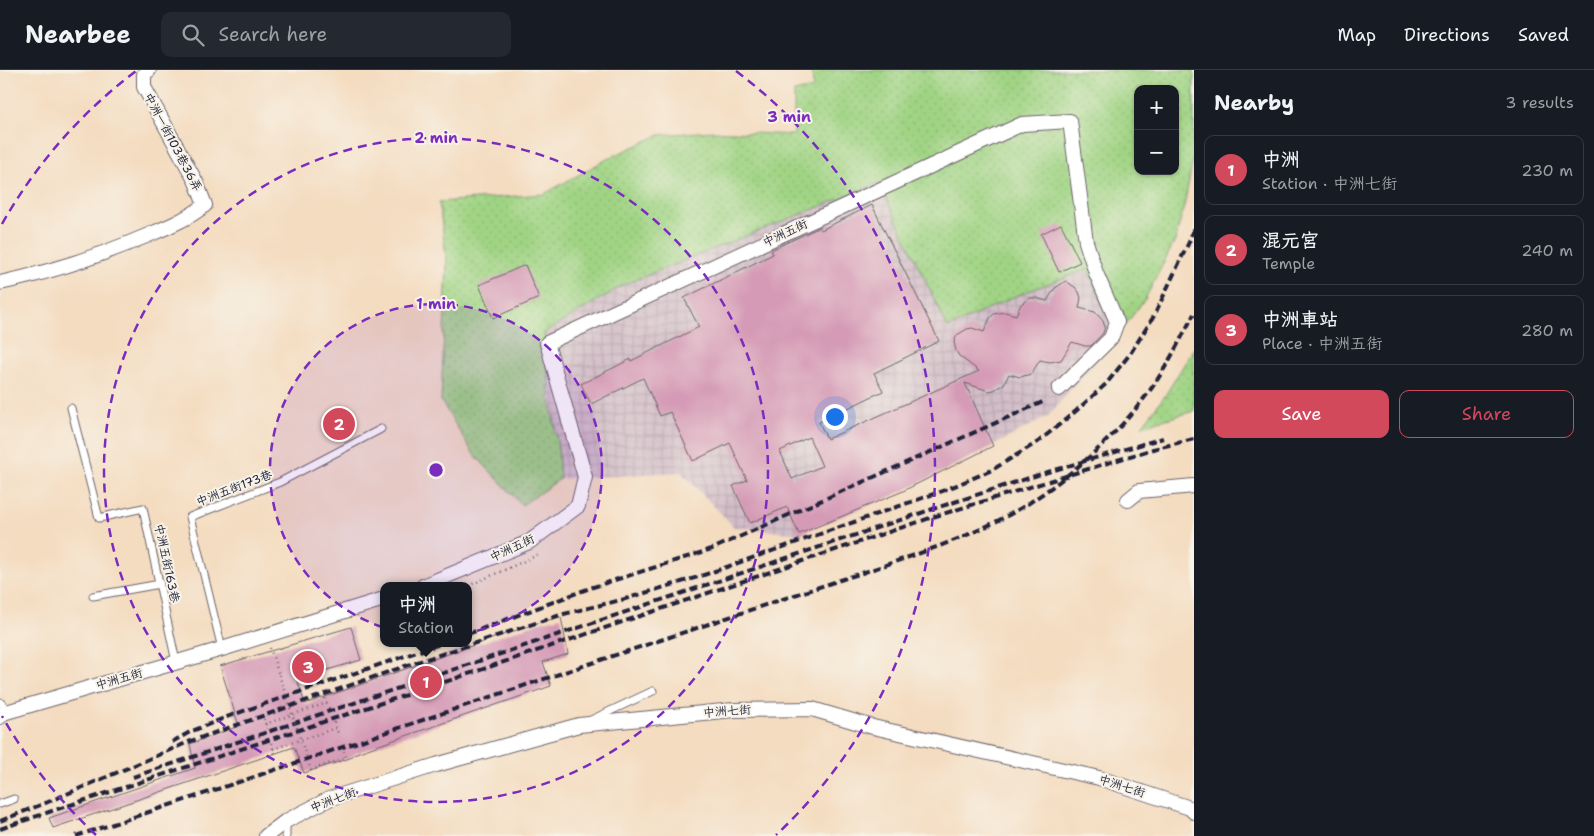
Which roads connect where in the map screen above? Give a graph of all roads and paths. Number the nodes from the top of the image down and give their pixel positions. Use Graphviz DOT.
graph roads {
  1 [pos="148,70"];
  2 [pos="0,283"];
  3 [pos="1059,389"];
  4 [pos="71,408"];
  5 [pos="381,429"];
  6 [pos="1194,486"];
  7 [pos="1128,500"];
  8 [pos="433,582"];
  9 [pos="160,584"];
  10 [pos="93,596"];
  11 [pos="380,600"];
  12 [pos="222,649"];
  13 [pos="272,653"];
  14 [pos="176,662"];
  15 [pos="653,691"];
  16 [pos="326,698"];
  17 [pos="327,702"];
  18 [pos="329,708"];
  19 [pos="3,710"];
  20 [pos="292,714"];
  21 [pos="264,719"];
  22 [pos="334,722"];
  23 [pos="265,724"];
  24 [pos="579,725"];
  25 [pos="336,728"];
  26 [pos="267,729"];
  27 [pos="338,733"];
  28 [pos="301,739"];
  29 [pos="271,743"];
  30 [pos="273,749"];
  31 [pos="344,751"];
  32 [pos="275,754"];
  33 [pos="14,799"];
  34 [pos="0,804"];
  35 [pos="1194,812"];
  36 [pos="286,821"];
  37 [pos="266,836"];
  38 [pos="286,836"];
  1 -- 2 [label="street, 中洲一街103巷36弄"];
  3 -- 8 [label="street, 中洲五街"];
  4 -- 9 [label="lane, 中洲五街163巷"];
  5 -- 12 [label="lane, 中洲五街173巷"];
  6 -- 7 [label="street"];
  9 -- 10 [label="lane"];
  9 -- 14 [label="lane, 中洲五街163巷"];
  11 -- 12 [label="street, 中洲五街"];
  12 -- 14 [label="street, 中洲五街"];
  13 -- 20 [label="path, bridge"];
  14 -- 19 [label="street, 中洲五街"];
  15 -- 24 [label="lane"];
  16 -- 17 [label="path"];
  17 -- 18 [label="path"];
  17 -- 20 [label="path"];
  20 -- 23 [label="path"];
  20 -- 28 [label="path, bridge"];
  21 -- 23 [label="path"];
  22 -- 25 [label="path"];
  23 -- 26 [label="path"];
  24 -- 35 [label="street, 中洲七街"];
  24 -- 36 [label="street, 中洲七街"];
  25 -- 27 [label="path"];
  25 -- 28 [label="path"];
  28 -- 30 [label="path"];
  28 -- 31 [label="path, bridge"];
  29 -- 30 [label="path"];
  30 -- 32 [label="path"];
  33 -- 34 [label="lane"];
  36 -- 37 [label="street, 中洲七街"];
  36 -- 38 [label="lane"];
}
